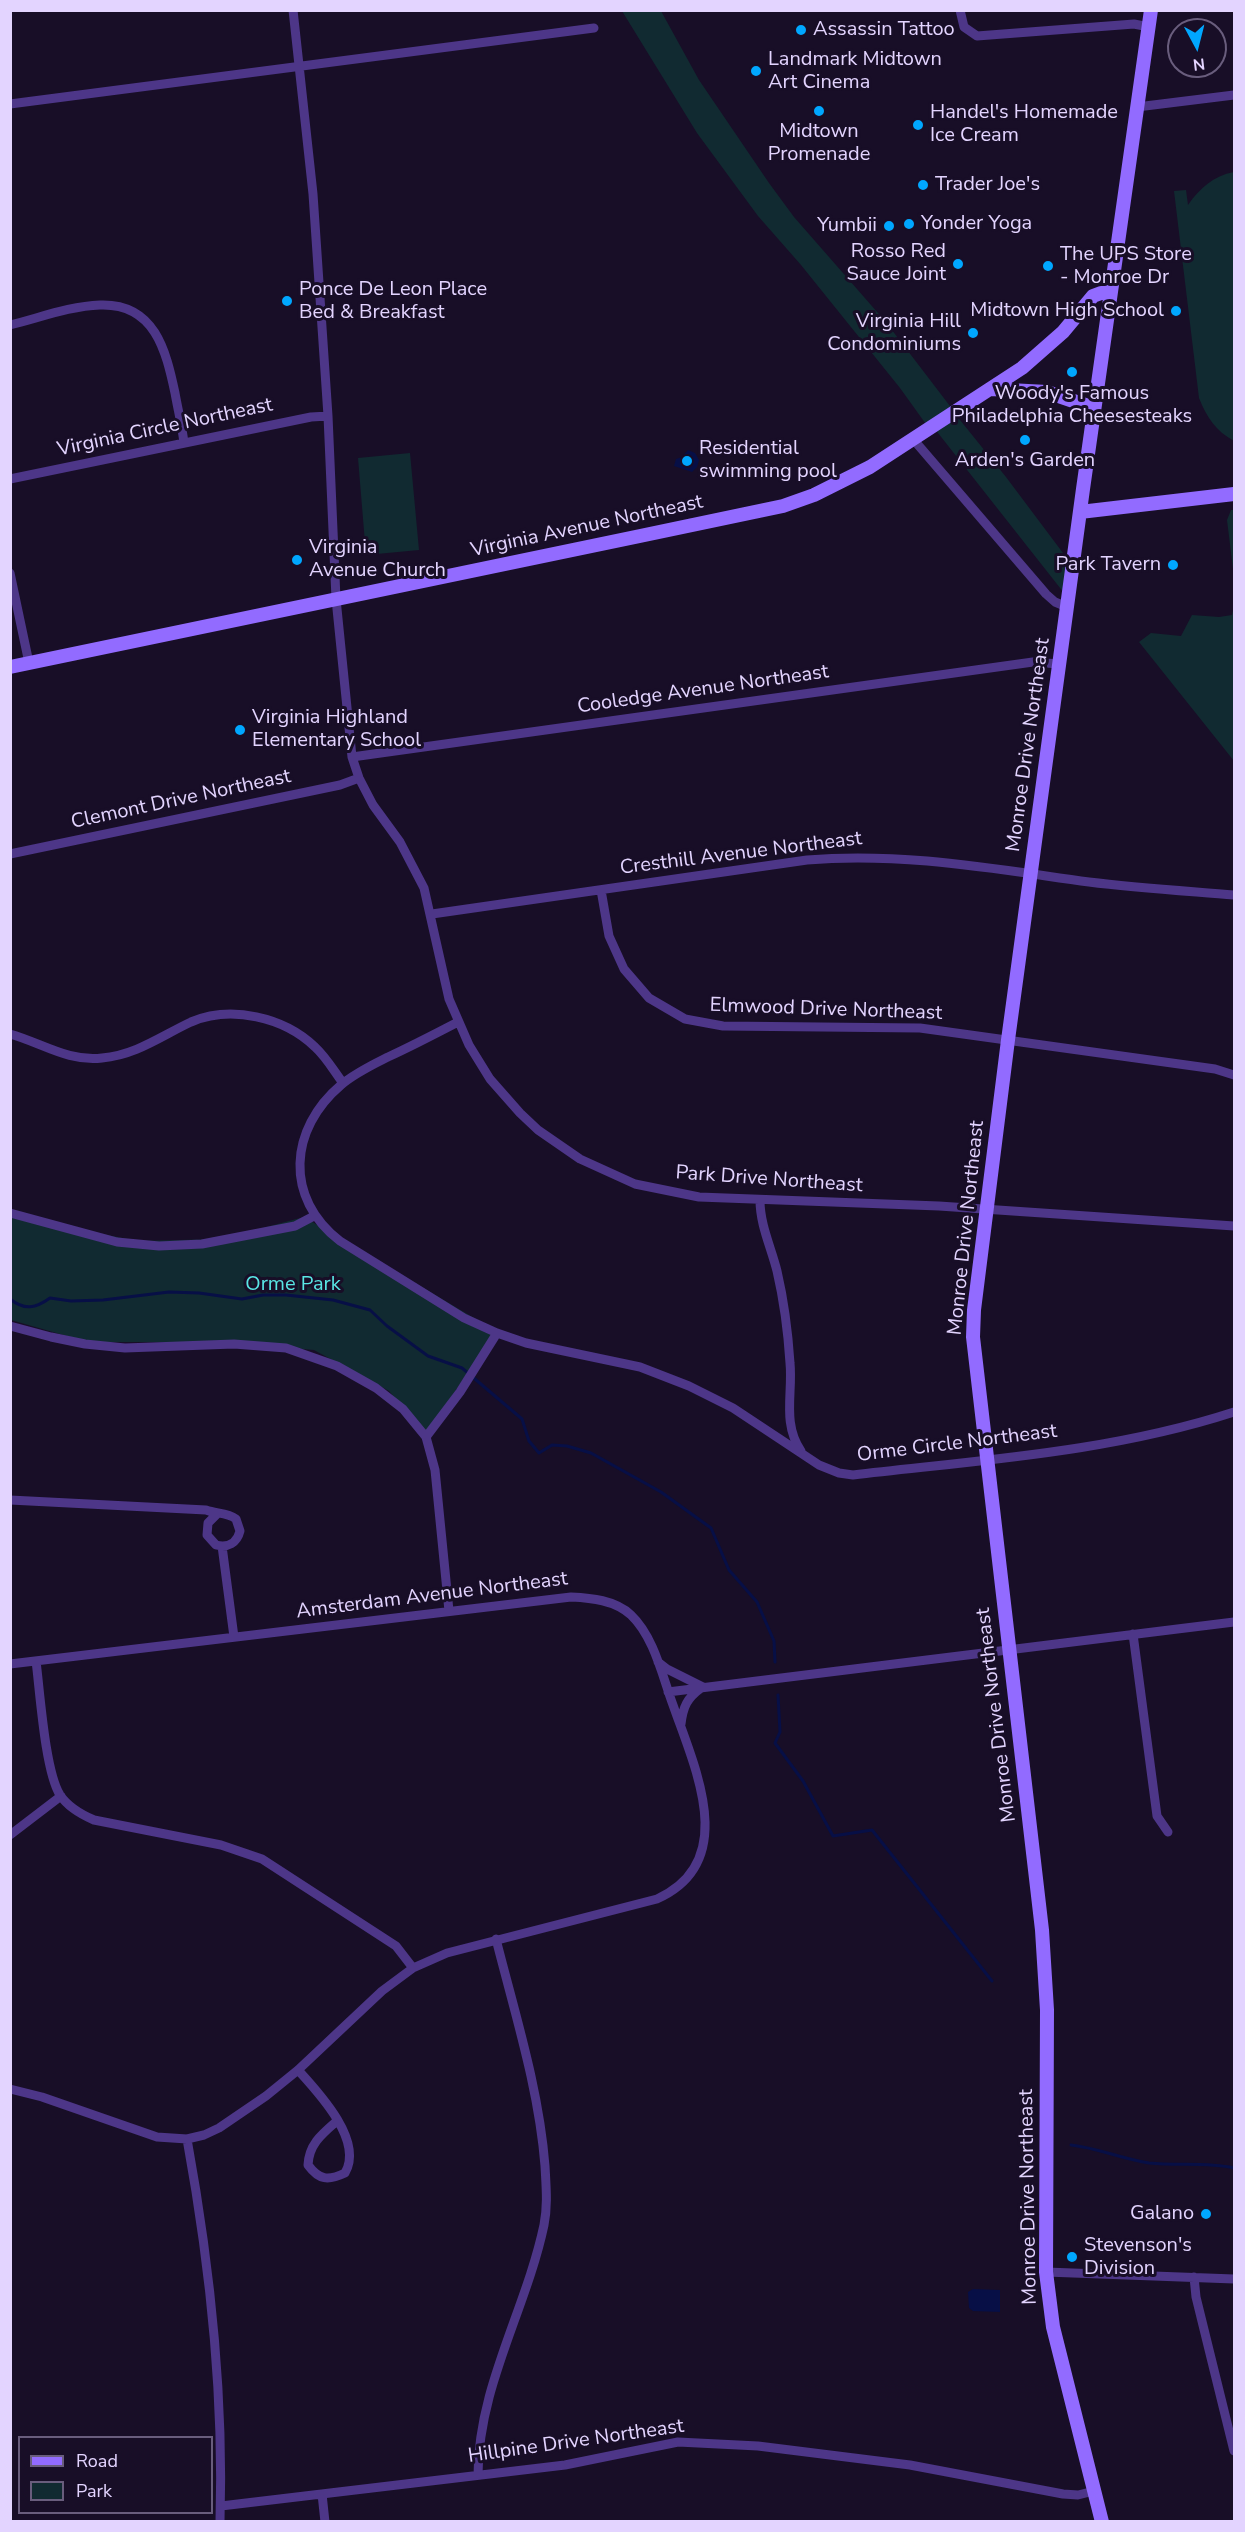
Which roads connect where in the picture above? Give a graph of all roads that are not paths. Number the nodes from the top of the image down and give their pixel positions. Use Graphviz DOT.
graph roads {
  1 [pos="293,10"];
  2 [pos="960,10"];
  3 [pos="1151,10"];
  4 [pos="1149,27"];
  5 [pos="594,28"];
  6 [pos="300,65"];
  7 [pos="1234,95"];
  8 [pos="10,104"];
  9 [pos="1137,107"];
  10 [pos="1110,293"];
  11 [pos="10,325"];
  12 [pos="990,389"];
  13 [pos="1094,408"];
  14 [pos="328,416"];
  15 [pos="914,439"];
  16 [pos="184,443"];
  17 [pos="10,479"];
  18 [pos="1234,494"];
  19 [pos="1080,513"];
  20 [pos="10,573"];
  21 [pos="336,599"];
  22 [pos="1067,607"];
  23 [pos="29,663"];
  24 [pos="1059,664"];
  25 [pos="10,667"];
  26 [pos="352,757"];
  27 [pos="359,778"];
  28 [pos="10,854"];
  29 [pos="1031,874"];
  30 [pos="601,890"];
  31 [pos="1234,896"];
  32 [pos="432,914"];
  33 [pos="458,1022"];
  34 [pos="10,1034"];
  35 [pos="1008,1040"];
  36 [pos="1234,1075"];
  37 [pos="343,1083"];
  38 [pos="760,1200"];
  39 [pos="986,1210"];
  40 [pos="10,1213"];
  41 [pos="314,1216"];
  42 [pos="1234,1226"];
  43 [pos="10,1326"];
  44 [pos="497,1333"];
  45 [pos="1234,1412"];
  46 [pos="426,1437"];
  47 [pos="804,1456"];
  48 [pos="987,1460"];
  49 [pos="10,1500"];
  50 [pos="218,1514"];
  51 [pos="222,1546"];
  52 [pos="449,1611"];
  53 [pos="1234,1622"];
  54 [pos="1133,1634"];
  55 [pos="234,1637"];
  56 [pos="1009,1649"];
  57 [pos="36,1661"];
  58 [pos="657,1661"];
  59 [pos="10,1664"];
  60 [pos="703,1687"];
  61 [pos="668,1692"];
  62 [pos="680,1728"];
  63 [pos="61,1796"];
  64 [pos="1168,1832"];
  65 [pos="10,1835"];
  66 [pos="496,1939"];
  67 [pos="414,1968"];
  68 [pos="298,2070"];
  69 [pos="10,2089"];
  70 [pos="337,2121"];
  71 [pos="187,2139"];
  72 [pos="1046,2272"];
  73 [pos="1194,2277"];
  74 [pos="1234,2279"];
  75 [pos="1234,2451"];
  76 [pos="478,2475"];
  77 [pos="1094,2492"];
  78 [pos="322,2494"];
  79 [pos="221,2505"];
  80 [pos="220,2522"];
  81 [pos="325,2522"];
  82 [pos="1102,2522"];
  1 -- 6 [label="street, Park Drive Northeast"];
  2 -- 4 [label="street"];
  3 -- 4 [label="main road, Monroe Drive Northeast"];
  4 -- 9 [label="main road, Monroe Drive Northeast"];
  5 -- 6 [label="street"];
  6 -- 8 [label="street"];
  6 -- 14 [label="street, Park Drive Northeast"];
  7 -- 9 [label="street"];
  9 -- 10 [label="main road, Monroe Drive Northeast"];
  10 -- 12 [label="main road, Virginia Avenue Northeast"];
  10 -- 13 [label="main road, Monroe Drive Northeast"];
  11 -- 16 [label="street"];
  12 -- 13 [label="main road"];
  12 -- 15 [label="main road, Virginia Avenue Northeast"];
  13 -- 19 [label="main road, Monroe Drive Northeast"];
  14 -- 16 [label="street, Virginia Circle Northeast"];
  14 -- 21 [label="street, Park Drive Northeast"];
  15 -- 21 [label="main road, Virginia Avenue Northeast"];
  15 -- 22 [label="street"];
  16 -- 17 [label="street, Virginia Circle Northeast"];
  18 -- 19 [label="main road"];
  19 -- 22 [label="main road, Monroe Drive Northeast"];
  20 -- 23 [label="street"];
  21 -- 23 [label="main road, Virginia Avenue Northeast"];
  21 -- 26 [label="street, Park Drive Northeast"];
  22 -- 24 [label="main road, Monroe Drive Northeast"];
  23 -- 25 [label="main road, Virginia Avenue Northeast"];
  24 -- 26 [label="street, Cooledge Avenue Northeast"];
  24 -- 29 [label="main road, Monroe Drive Northeast"];
  26 -- 27 [label="street, Park Drive Northeast"];
  27 -- 28 [label="street, Clemont Drive Northeast"];
  27 -- 32 [label="street, Park Drive Northeast"];
  29 -- 30 [label="street, Cresthill Avenue Northeast"];
  29 -- 31 [label="street, Cresthill Avenue Northeast"];
  29 -- 35 [label="main road, Monroe Drive Northeast"];
  30 -- 32 [label="street, Cresthill Avenue Northeast"];
  30 -- 35 [label="street, Elmwood Drive Northeast"];
  32 -- 33 [label="street, Park Drive Northeast"];
  33 -- 37 [label="street"];
  33 -- 38 [label="street, Park Drive Northeast"];
  34 -- 37 [label="street"];
  35 -- 36 [label="street, Elmwood Drive Northeast"];
  35 -- 39 [label="main road, Monroe Drive Northeast"];
  37 -- 41 [label="street"];
  38 -- 39 [label="street, Park Drive Northeast"];
  38 -- 47 [label="street"];
  39 -- 42 [label="street, Park Drive Northeast"];
  39 -- 48 [label="main road, Monroe Drive Northeast"];
  40 -- 41 [label="street"];
  41 -- 44 [label="street, Orme Circle Northeast"];
  43 -- 46 [label="street"];
  44 -- 46 [label="street"];
  44 -- 47 [label="street, Orme Circle Northeast"];
  45 -- 48 [label="street, Orme Circle Northeast"];
  46 -- 52 [label="street"];
  47 -- 48 [label="street, Orme Circle Northeast"];
  48 -- 56 [label="main road, Monroe Drive Northeast"];
  49 -- 50 [label="street"];
  50 -- 51 [label="street"];
  50 -- 51 [label="street"];
  51 -- 55 [label="street"];
  52 -- 55 [label="street, Amsterdam Avenue Northeast"];
  52 -- 58 [label="street, Amsterdam Avenue Northeast"];
  53 -- 54 [label="street"];
  54 -- 56 [label="street"];
  54 -- 64 [label="street"];
  55 -- 57 [label="street, Amsterdam Avenue Northeast"];
  56 -- 60 [label="street"];
  56 -- 72 [label="main road, Monroe Drive Northeast"];
  57 -- 59 [label="street, Amsterdam Avenue Northeast"];
  57 -- 63 [label="street"];
  58 -- 60 [label="street"];
  58 -- 61 [label="street, Amsterdam Avenue Northeast"];
  60 -- 61 [label="street"];
  60 -- 62 [label="street"];
  61 -- 62 [label="street, Amsterdam Avenue Northeast"];
  62 -- 66 [label="street, Amsterdam Avenue Northeast"];
  63 -- 65 [label="street"];
  63 -- 67 [label="street"];
  66 -- 67 [label="street, Amsterdam Avenue Northeast"];
  66 -- 76 [label="street"];
  67 -- 68 [label="street, Amsterdam Avenue Northeast"];
  68 -- 70 [label="street"];
  68 -- 71 [label="street, Amsterdam Avenue Northeast"];
  69 -- 71 [label="street"];
  70 -- 70 [label="street"];
  71 -- 79 [label="street"];
  72 -- 73 [label="street"];
  72 -- 77 [label="main road, Monroe Drive Northeast"];
  73 -- 74 [label="street"];
  73 -- 75 [label="street"];
  76 -- 77 [label="street, Hillpine Drive Northeast"];
  76 -- 78 [label="street, Hillpine Drive Northeast"];
  77 -- 82 [label="main road, Monroe Drive Northeast"];
  78 -- 79 [label="street, Hillpine Drive Northeast"];
  78 -- 81 [label="street"];
  79 -- 80 [label="street"];
}
